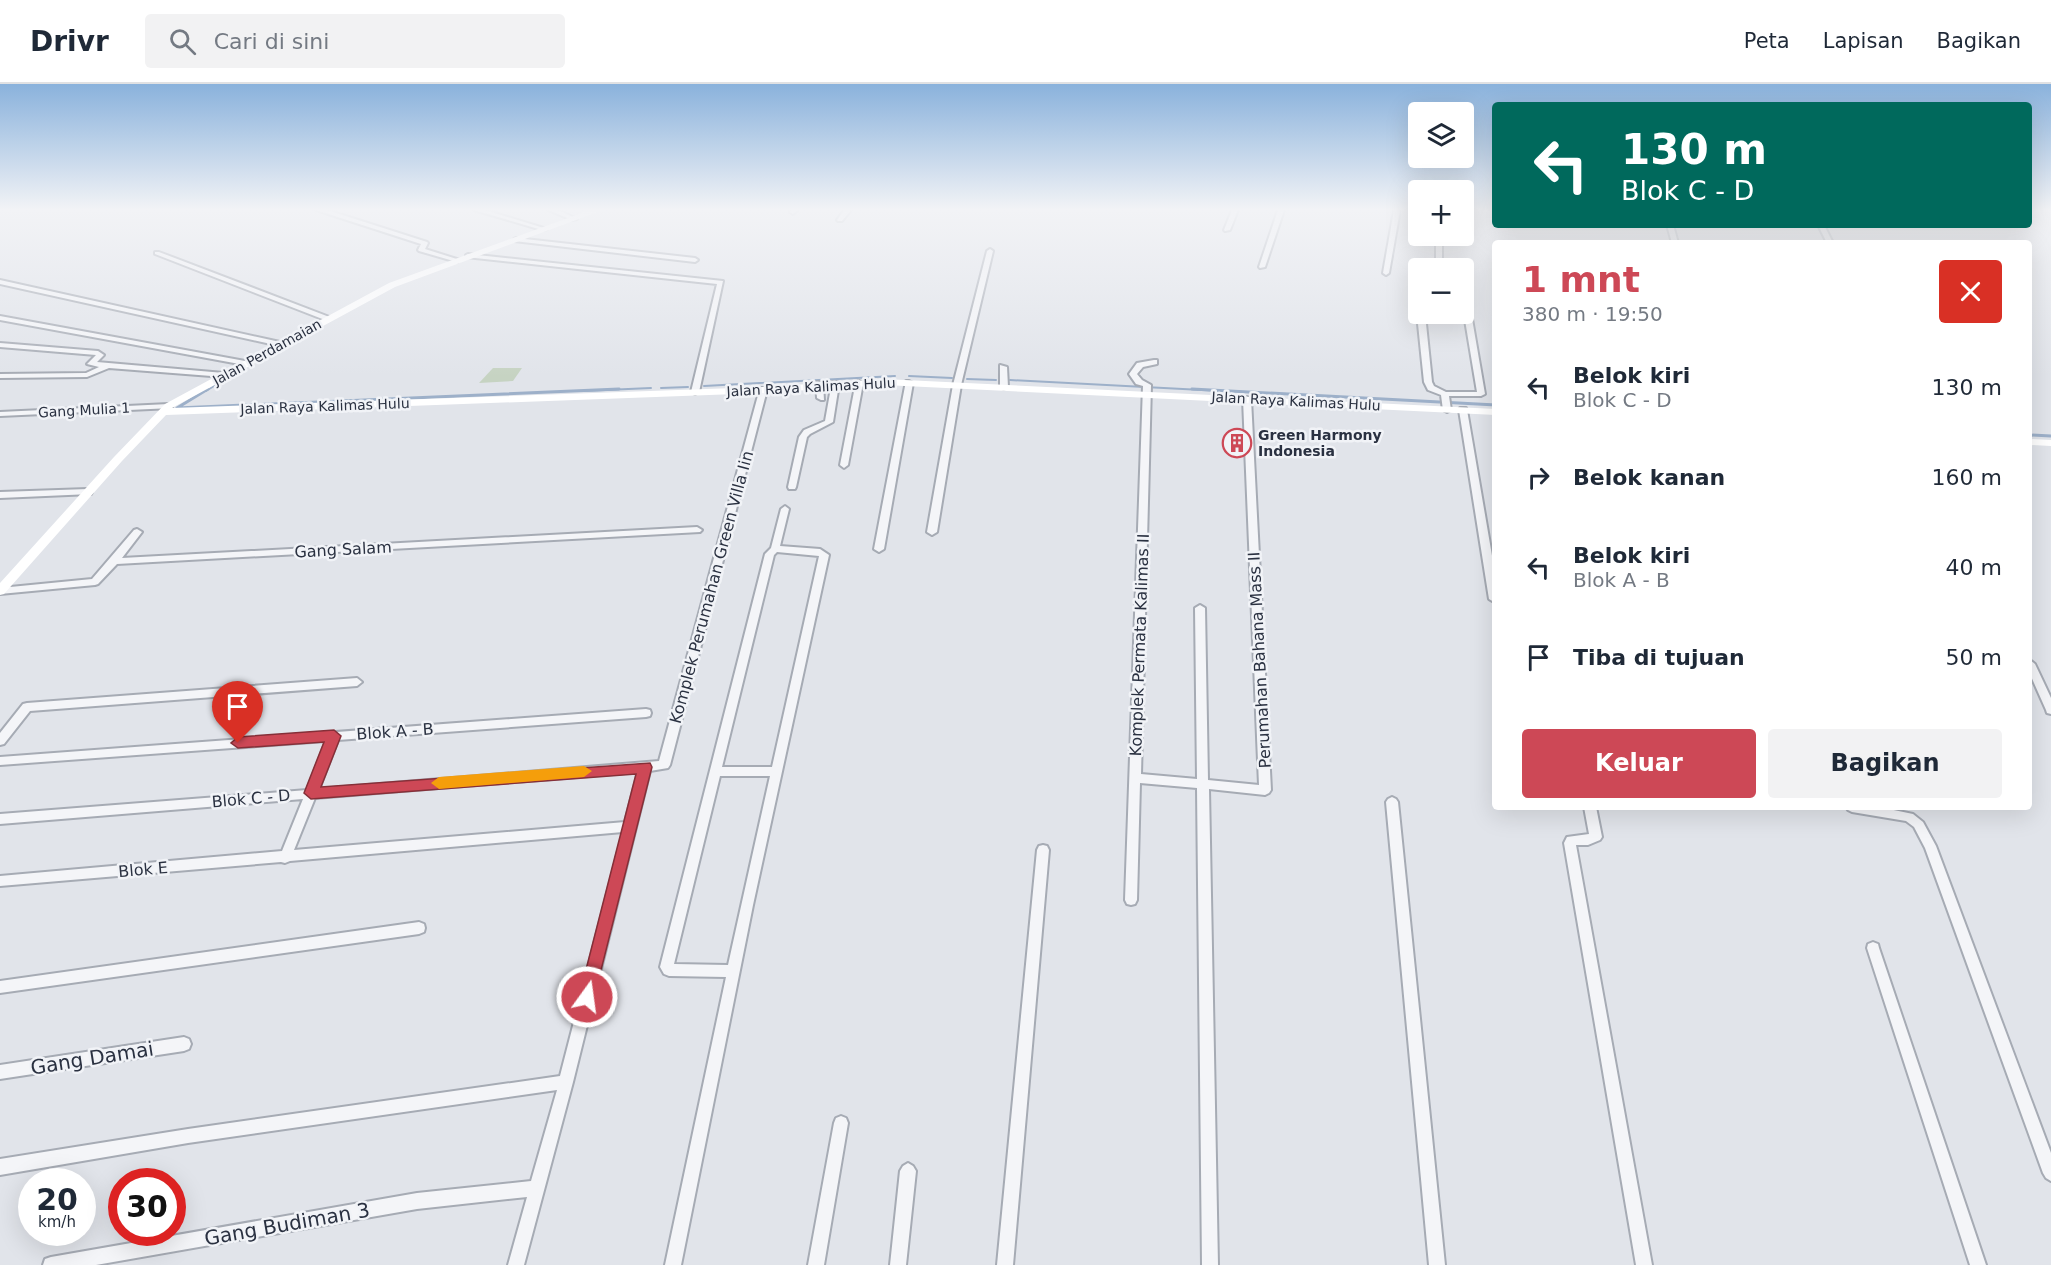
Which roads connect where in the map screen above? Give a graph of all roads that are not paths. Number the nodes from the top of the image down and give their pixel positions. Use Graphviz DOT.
graph roads {
  1 [pos="190,265"];
  2 [pos="444,265"];
  3 [pos="557,265"];
  4 [pos="987,265"];
  5 [pos="1387,265"];
  6 [pos="1386,273"];
  7 [pos="0,282"];
  8 [pos="0,318"];
  9 [pos="328,318"];
  10 [pos="1422,324"];
  11 [pos="1469,324"];
  12 [pos="280,344"];
  13 [pos="0,345"];
  14 [pos="1155,362"];
  15 [pos="245,363"];
  16 [pos="108,366"];
  17 [pos="1003,367"];
  18 [pos="224,375"];
  19 [pos="0,376"];
  20 [pos="860,382"];
  21 [pos="909,383"];
  22 [pos="819,384"];
  23 [pos="835,384"];
  24 [pos="957,385"];
  25 [pos="1004,387"];
  26 [pos="763,390"];
  27 [pos="1146,390"];
  28 [pos="694,392"];
  29 [pos="821,398"];
  30 [pos="1247,399"];
  31 [pos="1446,402"];
  32 [pos="165,409"];
  33 [pos="1463,411"];
  34 [pos="1492,412"];
  35 [pos="0,414"];
  36 [pos="2032,442"];
  37 [pos="2051,444"];
  38 [pos="844,465"];
  39 [pos="792,488"];
  40 [pos="88,492"];
  41 [pos="0,495"];
  42 [pos="785,509"];
  43 [pos="697,530"];
  44 [pos="137,532"];
  45 [pos="933,532"];
  46 [pos="775,549"];
  47 [pos="879,549"];
  48 [pos="114,561"];
  49 [pos="1492,587"];
  50 [pos="0,591"];
  51 [pos="1200,608"];
  52 [pos="2032,667"];
  53 [pos="357,682"];
  54 [pos="2051,710"];
  55 [pos="646,713"];
  56 [pos="334,736"];
  57 [pos="0,741"];
  58 [pos="0,761"];
  59 [pos="645,768"];
  60 [pos="777,771"];
  61 [pos="716,772"];
  62 [pos="1135,778"];
  63 [pos="1202,784"];
  64 [pos="311,793"];
  65 [pos="1392,802"];
  66 [pos="1591,810"];
  67 [pos="1869,810"];
  68 [pos="0,819"];
  69 [pos="631,826"];
  70 [pos="1043,850"];
  71 [pos="285,858"];
  72 [pos="0,881"];
  73 [pos="1131,900"];
  74 [pos="419,928"];
  75 [pos="1873,948"];
  76 [pos="734,971"];
  77 [pos="0,987"];
  78 [pos="184,1044"];
  79 [pos="0,1072"];
  80 [pos="566,1082"];
  81 [pos="841,1123"];
  82 [pos="0,1167"];
  83 [pos="909,1171"];
  84 [pos="2051,1173"];
  85 [pos="537,1188"];
  86 [pos="51,1265"];
  87 [pos="516,1265"];
  88 [pos="673,1265"];
  89 [pos="816,1265"];
  90 [pos="898,1265"];
  91 [pos="1005,1265"];
  92 [pos="1210,1265"];
  93 [pos="1437,1265"];
  94 [pos="1644,1265"];
  95 [pos="1978,1265"];
  1 -- 9 [label="street"];
  2 -- 9 [label="street, Jalan Perdamaian"];
  3 -- 28 [label="street"];
  4 -- 24 [label="street"];
  5 -- 6 [label="street"];
  7 -- 12 [label="street"];
  8 -- 15 [label="street"];
  9 -- 12 [label="street, Jalan Perdamaian"];
  10 -- 31 [label="street"];
  11 -- 31 [label="street"];
  12 -- 15 [label="street, Jalan Perdamaian"];
  13 -- 16 [label="street"];
  14 -- 27 [label="street"];
  15 -- 18 [label="street, Jalan Perdamaian"];
  16 -- 18 [label="street"];
  16 -- 19 [label="street"];
  17 -- 25 [label="street"];
  18 -- 32 [label="street, Jalan Perdamaian"];
  20 -- 21 [label="street, Jalan Raya Kalimas Hulu"];
  20 -- 23 [label="street, Jalan Raya Kalimas Hulu"];
  20 -- 38 [label="street"];
  21 -- 24 [label="street, Jalan Raya Kalimas Hulu"];
  21 -- 47 [label="street"];
  22 -- 23 [label="street, Jalan Raya Kalimas Hulu"];
  22 -- 26 [label="street, Jalan Raya Kalimas Hulu"];
  22 -- 29 [label="street"];
  23 -- 39 [label="street"];
  24 -- 25 [label="street, Jalan Raya Kalimas Hulu"];
  24 -- 45 [label="street"];
  25 -- 27 [label="street, Jalan Raya Kalimas Hulu"];
  26 -- 28 [label="street, Jalan Raya Kalimas Hulu"];
  26 -- 59 [label="street, Komplek Perumahan Green Villa Iin"];
  27 -- 30 [label="street, Jalan Raya Kalimas Hulu"];
  27 -- 62 [label="street, Komplek Permata Kalimas II"];
  28 -- 32 [label="street, Jalan Raya Kalimas Hulu"];
  30 -- 31 [label="street, Jalan Raya Kalimas Hulu"];
  30 -- 63 [label="street, Perumahan Bahana Mass II"];
  31 -- 33 [label="street, Jalan Raya Kalimas Hulu"];
  32 -- 35 [label="street, Gang Mulia 1"];
  32 -- 40 [label="street, Jalan Perdamaian"];
  33 -- 34 [label="street, Jalan Raya Kalimas Hulu"];
  33 -- 49 [label="street"];
  36 -- 37 [label="street"];
  40 -- 41 [label="street"];
  40 -- 50 [label="street, Jalan Perdamaian"];
  42 -- 46 [label="street"];
  43 -- 48 [label="street, Gang Salam"];
  44 -- 48 [label="street"];
  46 -- 60 [label="street"];
  46 -- 61 [label="street"];
  48 -- 50 [label="street"];
  51 -- 63 [label="street"];
  52 -- 54 [label="street"];
  53 -- 57 [label="street"];
  55 -- 56 [label="street, Blok A - B"];
  56 -- 58 [label="street, Blok A - B"];
  56 -- 64 [label="street"];
  59 -- 64 [label="street, Blok C - D"];
  59 -- 69 [label="street"];
  60 -- 61 [label="street"];
  60 -- 76 [label="street"];
  61 -- 76 [label="street"];
  62 -- 63 [label="street, Perumahan Bahana Mass II"];
  62 -- 73 [label="street, Komplek Permata Kalimas II"];
  63 -- 92 [label="street"];
  64 -- 68 [label="street, Blok C - D"];
  64 -- 71 [label="street"];
  65 -- 93 [label="street"];
  66 -- 94 [label="street"];
  67 -- 84 [label="street"];
  69 -- 71 [label="street, Blok E"];
  69 -- 80 [label="street"];
  70 -- 91 [label="street"];
  71 -- 72 [label="street, Blok E"];
  74 -- 77 [label="street"];
  75 -- 95 [label="street"];
  76 -- 88 [label="street"];
  78 -- 79 [label="street, Gang Damai"];
  80 -- 82 [label="street"];
  80 -- 85 [label="street"];
  81 -- 89 [label="street"];
  83 -- 90 [label="street"];
  85 -- 86 [label="street, Gang Budiman 3"];
  85 -- 87 [label="street"];
}
